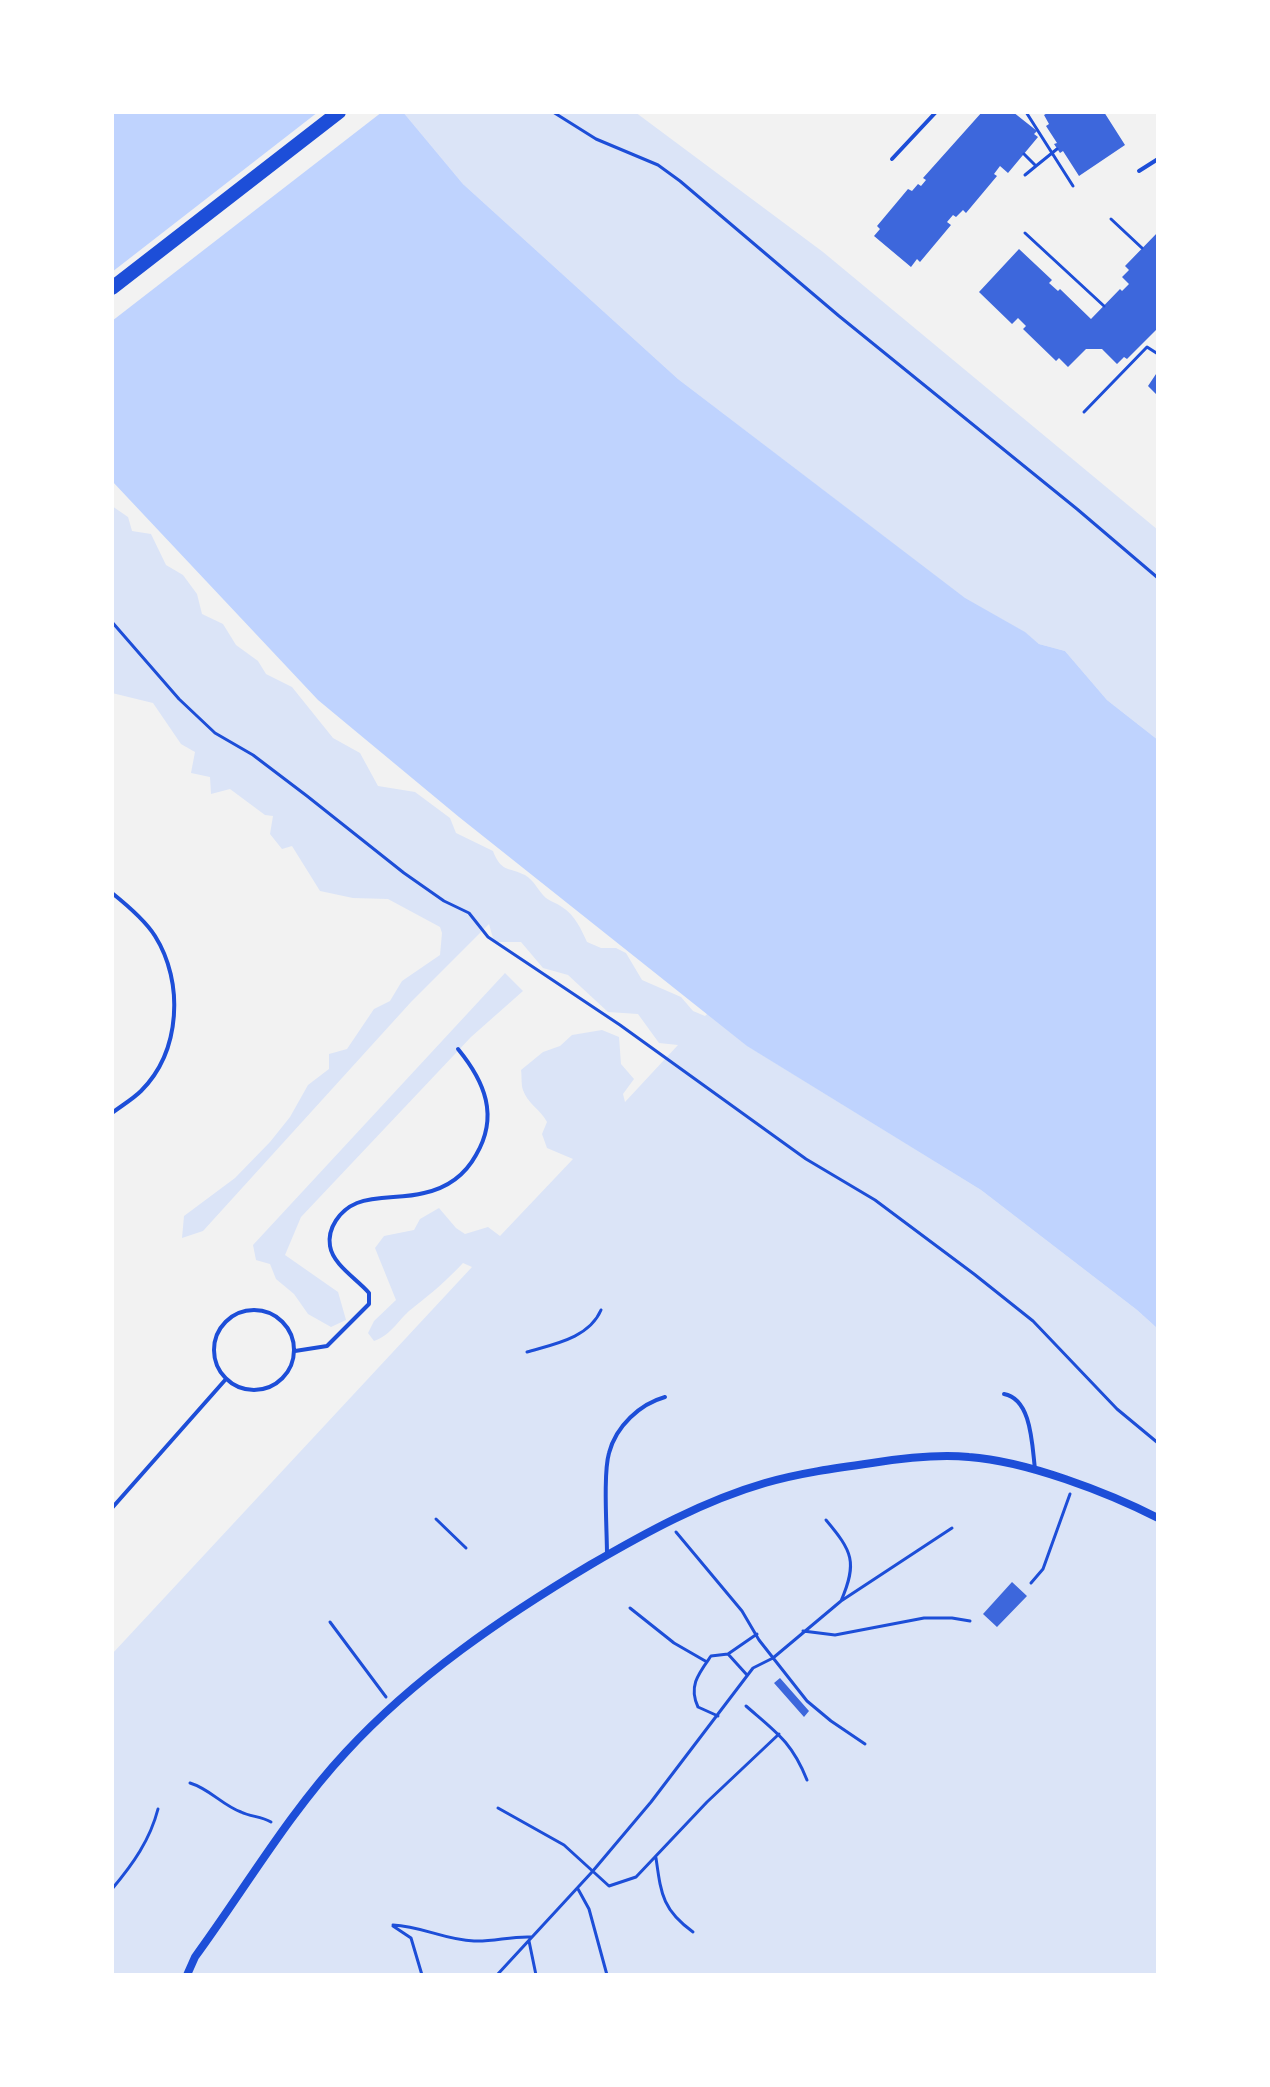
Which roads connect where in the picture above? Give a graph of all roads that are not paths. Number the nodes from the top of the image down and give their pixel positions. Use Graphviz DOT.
graph roads {
  1 [pos="339,112"];
  2 [pos="936,112"];
  3 [pos="892,159"];
  4 [pos="1158,159"];
  5 [pos="1139,171"];
  6 [pos="112,288"];
  7 [pos="112,893"];
  8 [pos="458,1049"];
  9 [pos="112,1113"];
  10 [pos="295,1351"];
  11 [pos="226,1379"];
  12 [pos="1004,1394"];
  13 [pos="665,1397"];
  14 [pos="1036,1471"];
  15 [pos="112,1508"];
  16 [pos="1158,1518"];
  17 [pos="607,1555"];
  18 [pos="187,1975"];
  1 -- 6 [label="main road"];
  2 -- 3 [label="lane"];
  4 -- 5 [label="lane"];
  7 -- 9 [label="lane"];
  8 -- 10 [label="lane"];
  10 -- 11 [label="lane"];
  10 -- 11 [label="lane"];
  11 -- 15 [label="lane"];
  12 -- 14 [label="lane"];
  13 -- 17 [label="lane"];
  14 -- 16 [label="street"];
  14 -- 17 [label="street"];
  17 -- 18 [label="street"];
}
